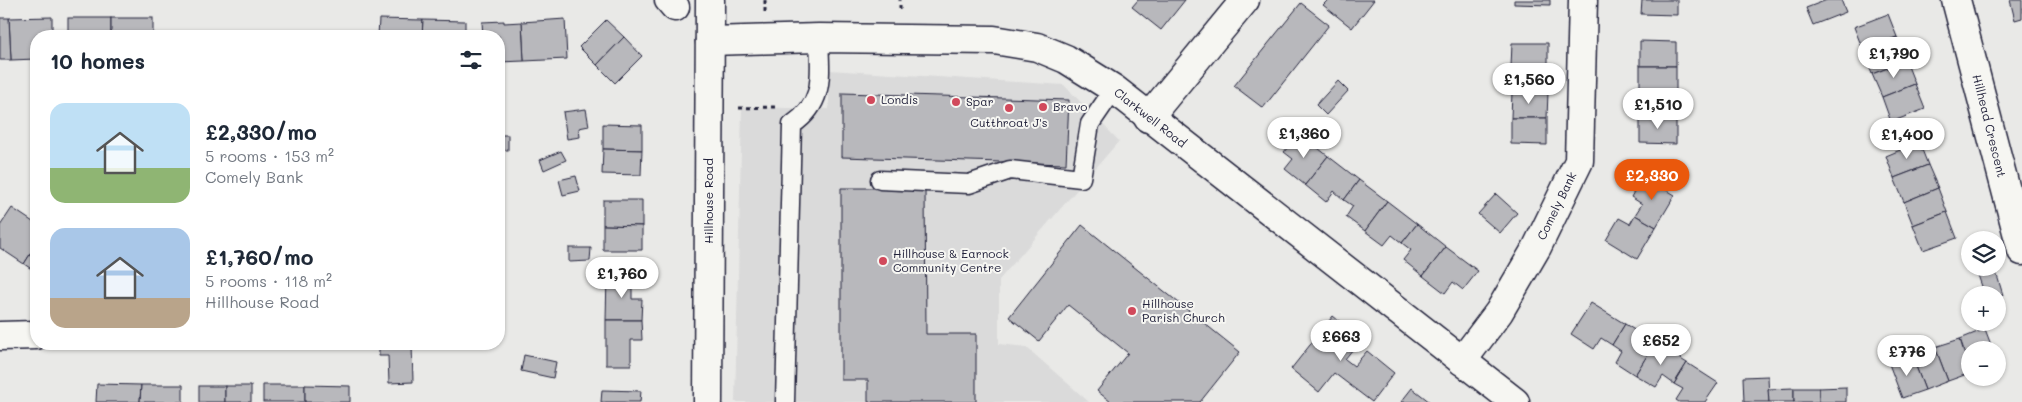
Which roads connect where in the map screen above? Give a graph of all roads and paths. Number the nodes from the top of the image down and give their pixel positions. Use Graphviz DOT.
graph roads {
  1 [pos="710,0"];
  2 [pos="1245,0"];
  3 [pos="1583,0"];
  4 [pos="1956,0"];
  5 [pos="819,38"];
  6 [pos="710,41"];
  7 [pos="1114,89"];
  8 [pos="730,108"];
  9 [pos="1148,118"];
  10 [pos="796,122"];
  11 [pos="880,180"];
  12 [pos="2022,251"];
  13 [pos="0,336"];
  14 [pos="30,336"];
  15 [pos="1462,360"];
  16 [pos="708,402"];
  17 [pos="785,402"];
  18 [pos="1515,402"];
  1 -- 6 [label="street, Hillhouse Road"];
  2 -- 9 [label="street"];
  3 -- 15 [label="street, Comely Bank"];
  4 -- 12 [label="street, Hillhead Crescent"];
  5 -- 6 [label="street, Clarkwell Road"];
  5 -- 7 [label="street, Clarkwell Road"];
  5 -- 10 [label="lane"];
  6 -- 16 [label="street, Hillhouse Road"];
  7 -- 9 [label="street, Clarkwell Road"];
  7 -- 11 [label="lane"];
  8 -- 10 [label="path"];
  9 -- 15 [label="street, Clarkwell Road"];
  10 -- 17 [label="lane"];
  13 -- 14 [label="street"];
  15 -- 18 [label="street, Clarkwell Road"];
}
